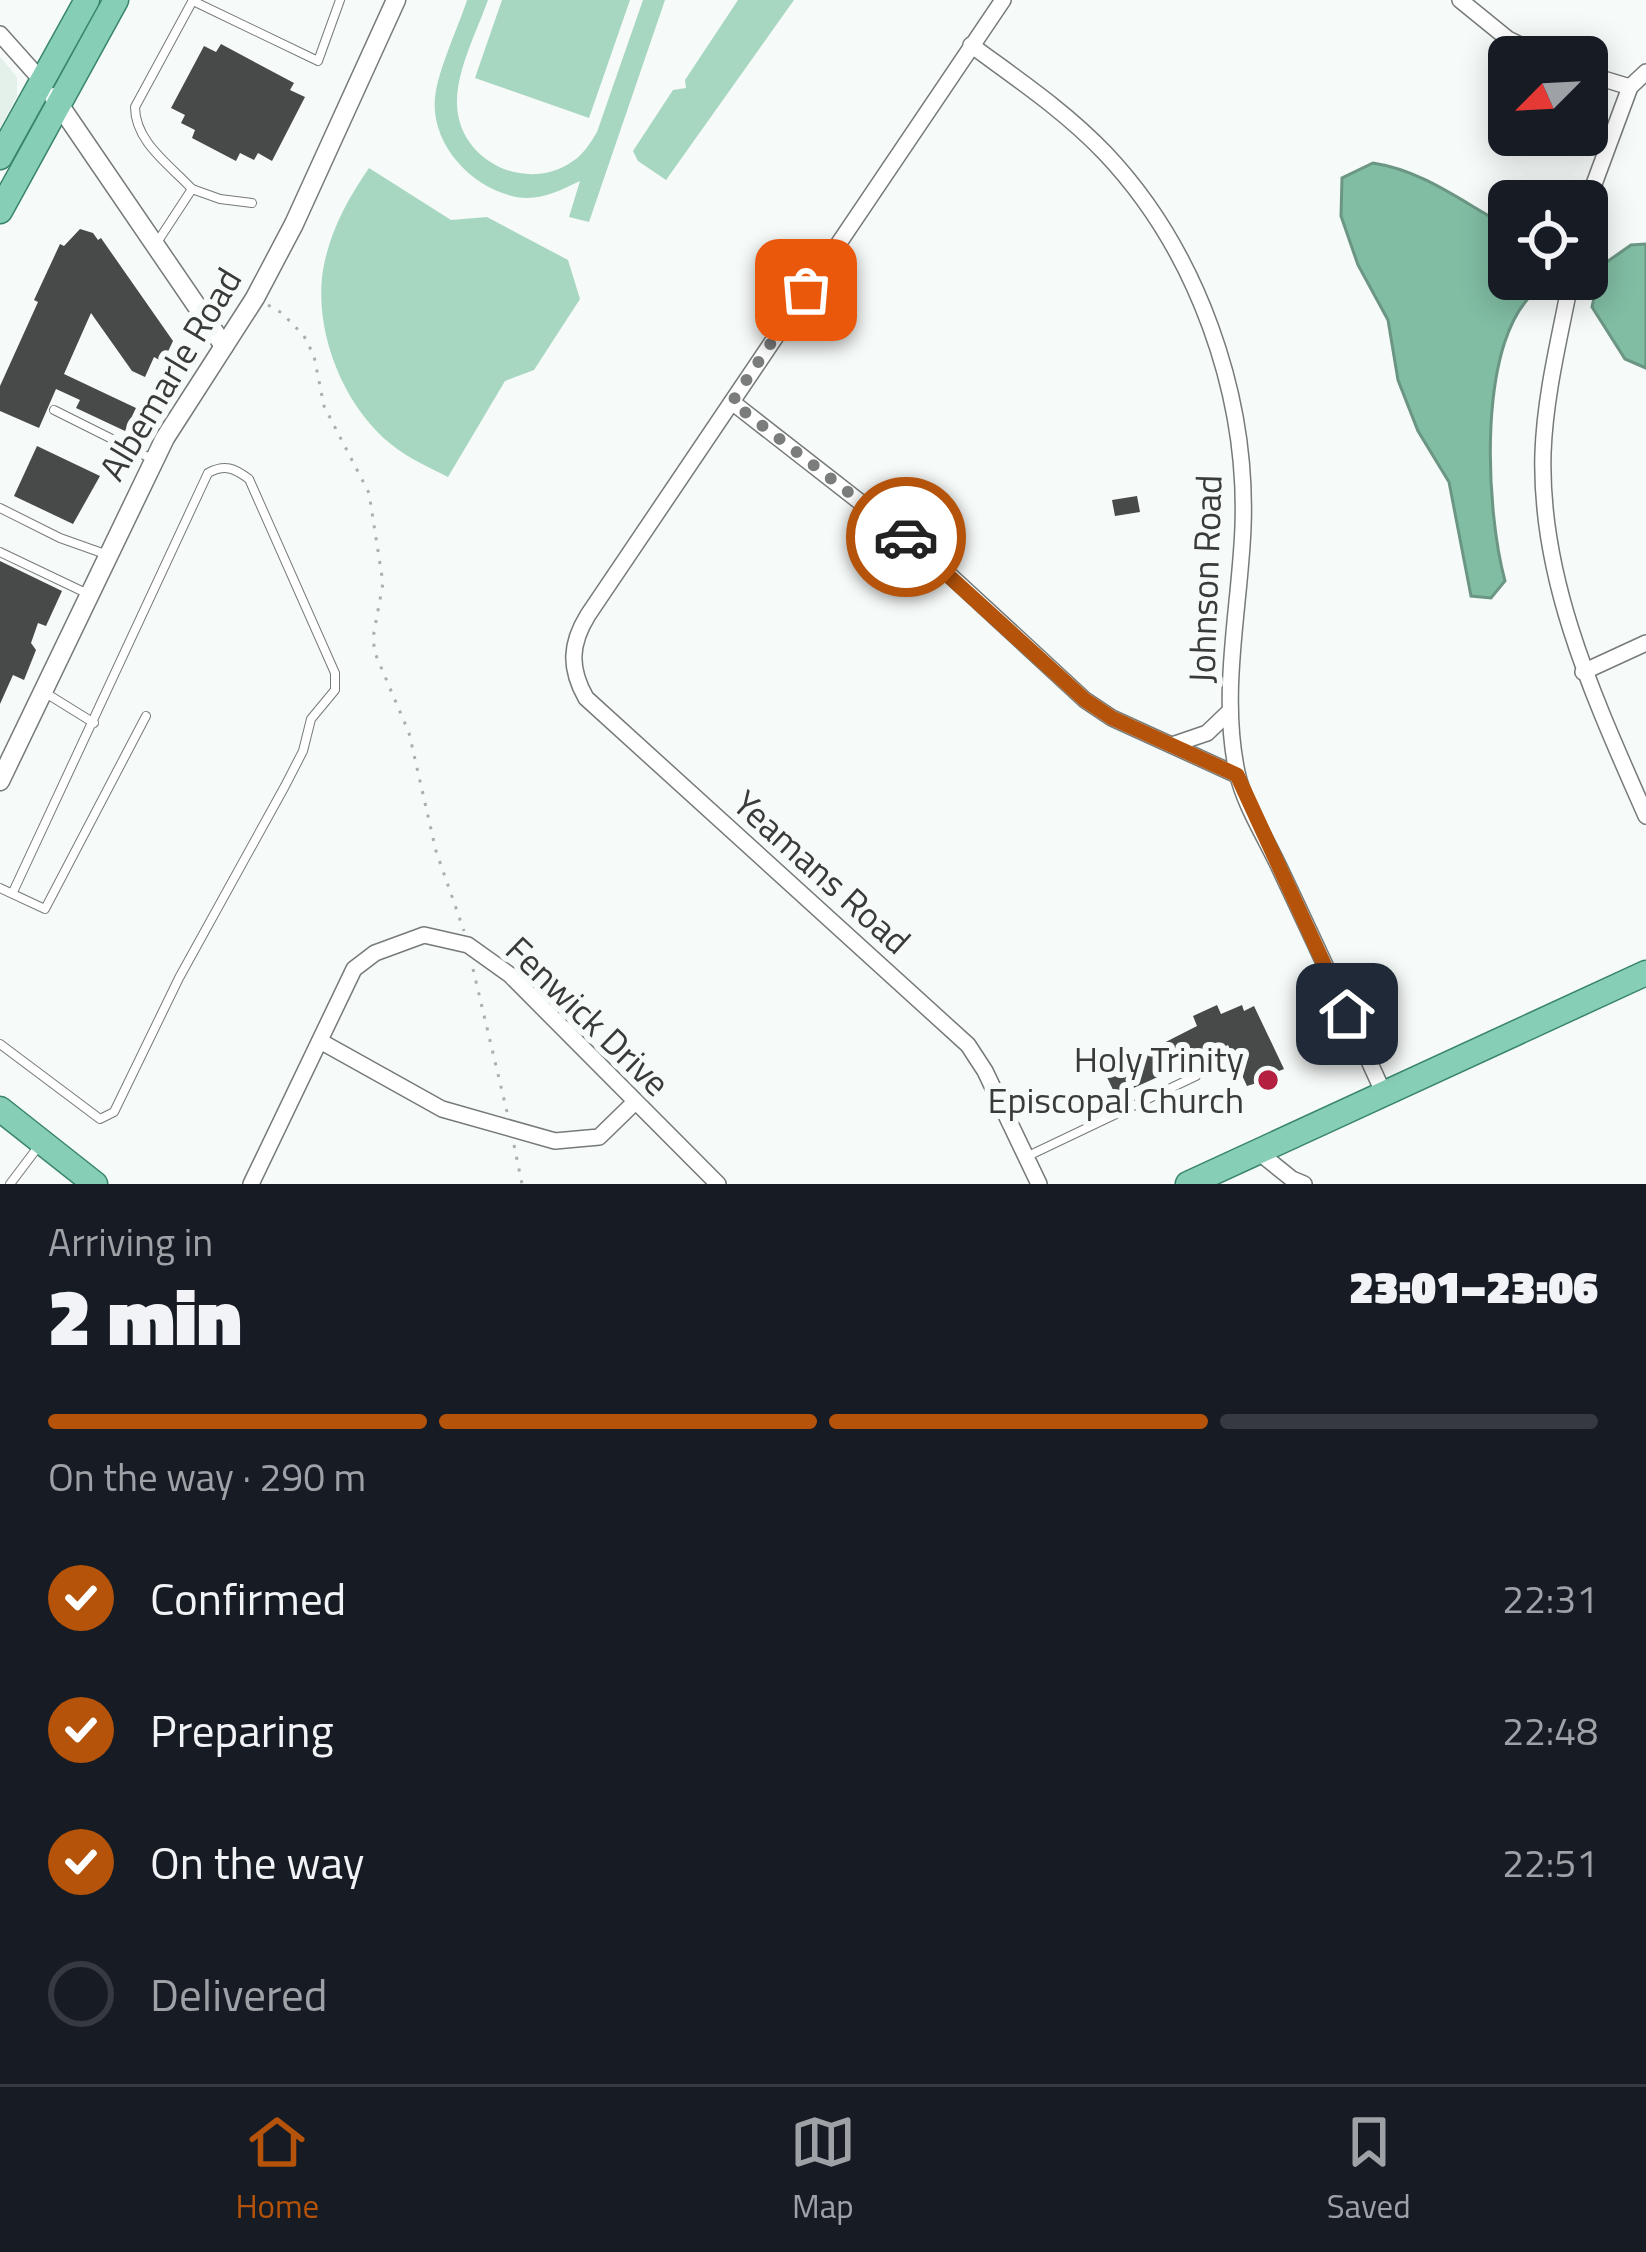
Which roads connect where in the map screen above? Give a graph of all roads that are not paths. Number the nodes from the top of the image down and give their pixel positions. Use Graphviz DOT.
graph roads {
  1 [pos="87,0"];
  2 [pos="116,0"];
  3 [pos="193,0"];
  4 [pos="340,0"];
  5 [pos="396,0"];
  6 [pos="1003,0"];
  7 [pos="1460,0"];
  8 [pos="0,34"];
  9 [pos="1504,36"];
  10 [pos="971,45"];
  11 [pos="1646,72"];
  12 [pos="1608,80"];
  13 [pos="42,81"];
  14 [pos="1630,87"];
  15 [pos="60,104"];
  16 [pos="0,157"];
  17 [pos="1596,180"];
  18 [pos="192,189"];
  19 [pos="5,203"];
  20 [pos="252,203"];
  21 [pos="155,245"];
  22 [pos="1566,300"];
  23 [pos="224,346"];
  24 [pos="732,402"];
  25 [pos="54,410"];
  26 [pos="154,459"];
  27 [pos="0,508"];
  28 [pos="0,552"];
  29 [pos="106,554"];
  30 [pos="87,594"];
  31 [pos="1646,643"];
  32 [pos="1583,672"];
  33 [pos="42,690"];
  34 [pos="1230,711"];
  35 [pos="146,716"];
  36 [pos="94,723"];
  37 [pos="1172,746"];
  38 [pos="1237,775"];
  39 [pos="0,782"];
  40 [pos="1646,816"];
  41 [pos="0,888"];
  42 [pos="13,892"];
  43 [pos="1646,973"];
  44 [pos="320,1041"];
  45 [pos="0,1044"];
  46 [pos="1196,1076"];
  47 [pos="1384,1094"];
  48 [pos="634,1102"];
  49 [pos="0,1109"];
  50 [pos="41,1142"];
  51 [pos="1258,1151"];
  52 [pos="1026,1157"];
  53 [pos="10,1184"];
  54 [pos="95,1184"];
  55 [pos="251,1184"];
  56 [pos="718,1184"];
  57 [pos="1039,1184"];
  58 [pos="1188,1184"];
  59 [pos="1304,1184"];
  1 -- 13 [label="main road"];
  2 -- 15 [label="main road"];
  3 -- 4 [label="lane"];
  3 -- 18 [label="lane"];
  5 -- 23 [label="street, Albemarle Road"];
  6 -- 10 [label="street"];
  7 -- 9 [label="street"];
  8 -- 13 [label="street"];
  10 -- 24 [label="street"];
  10 -- 34 [label="street, Johnson Road"];
  11 -- 14 [label="street"];
  12 -- 14 [label="street"];
  13 -- 15 [label="street"];
  13 -- 16 [label="main road"];
  14 -- 17 [label="street"];
  15 -- 19 [label="main road"];
  15 -- 21 [label="street"];
  18 -- 20 [label="lane"];
  18 -- 21 [label="lane"];
  21 -- 23 [label="street"];
  22 -- 32 [label="street"];
  23 -- 26 [label="street, Albemarle Road"];
  24 -- 37 [label="street"];
  24 -- 52 [label="street, Yeamans Road"];
  25 -- 26 [label="lane"];
  26 -- 29 [label="street, Albemarle Road"];
  27 -- 29 [label="lane"];
  28 -- 30 [label="lane"];
  29 -- 30 [label="street, Albemarle Road"];
  30 -- 33 [label="street, Albemarle Road"];
  31 -- 32 [label="street"];
  32 -- 40 [label="street"];
  33 -- 36 [label="lane"];
  33 -- 39 [label="street, Albemarle Road"];
  34 -- 37 [label="street, Johnson Road"];
  34 -- 38 [label="street, Johnson Road"];
  35 -- 42 [label="lane"];
  36 -- 42 [label="lane"];
  36 -- 45 [label="lane"];
  37 -- 38 [label="street"];
  38 -- 47 [label="street, Johnson Road"];
  41 -- 42 [label="lane"];
  43 -- 47 [label="main road"];
  44 -- 48 [label="street"];
  44 -- 48 [label="street, Fenwick Drive"];
  44 -- 55 [label="street, Fenwick Drive"];
  46 -- 52 [label="lane"];
  47 -- 51 [label="main road"];
  48 -- 56 [label="street, Fenwick Drive"];
  49 -- 50 [label="main road"];
  50 -- 53 [label="lane"];
  50 -- 54 [label="main road"];
  51 -- 58 [label="main road"];
  51 -- 59 [label="street"];
  52 -- 57 [label="street, Yeamans Road"];
}
